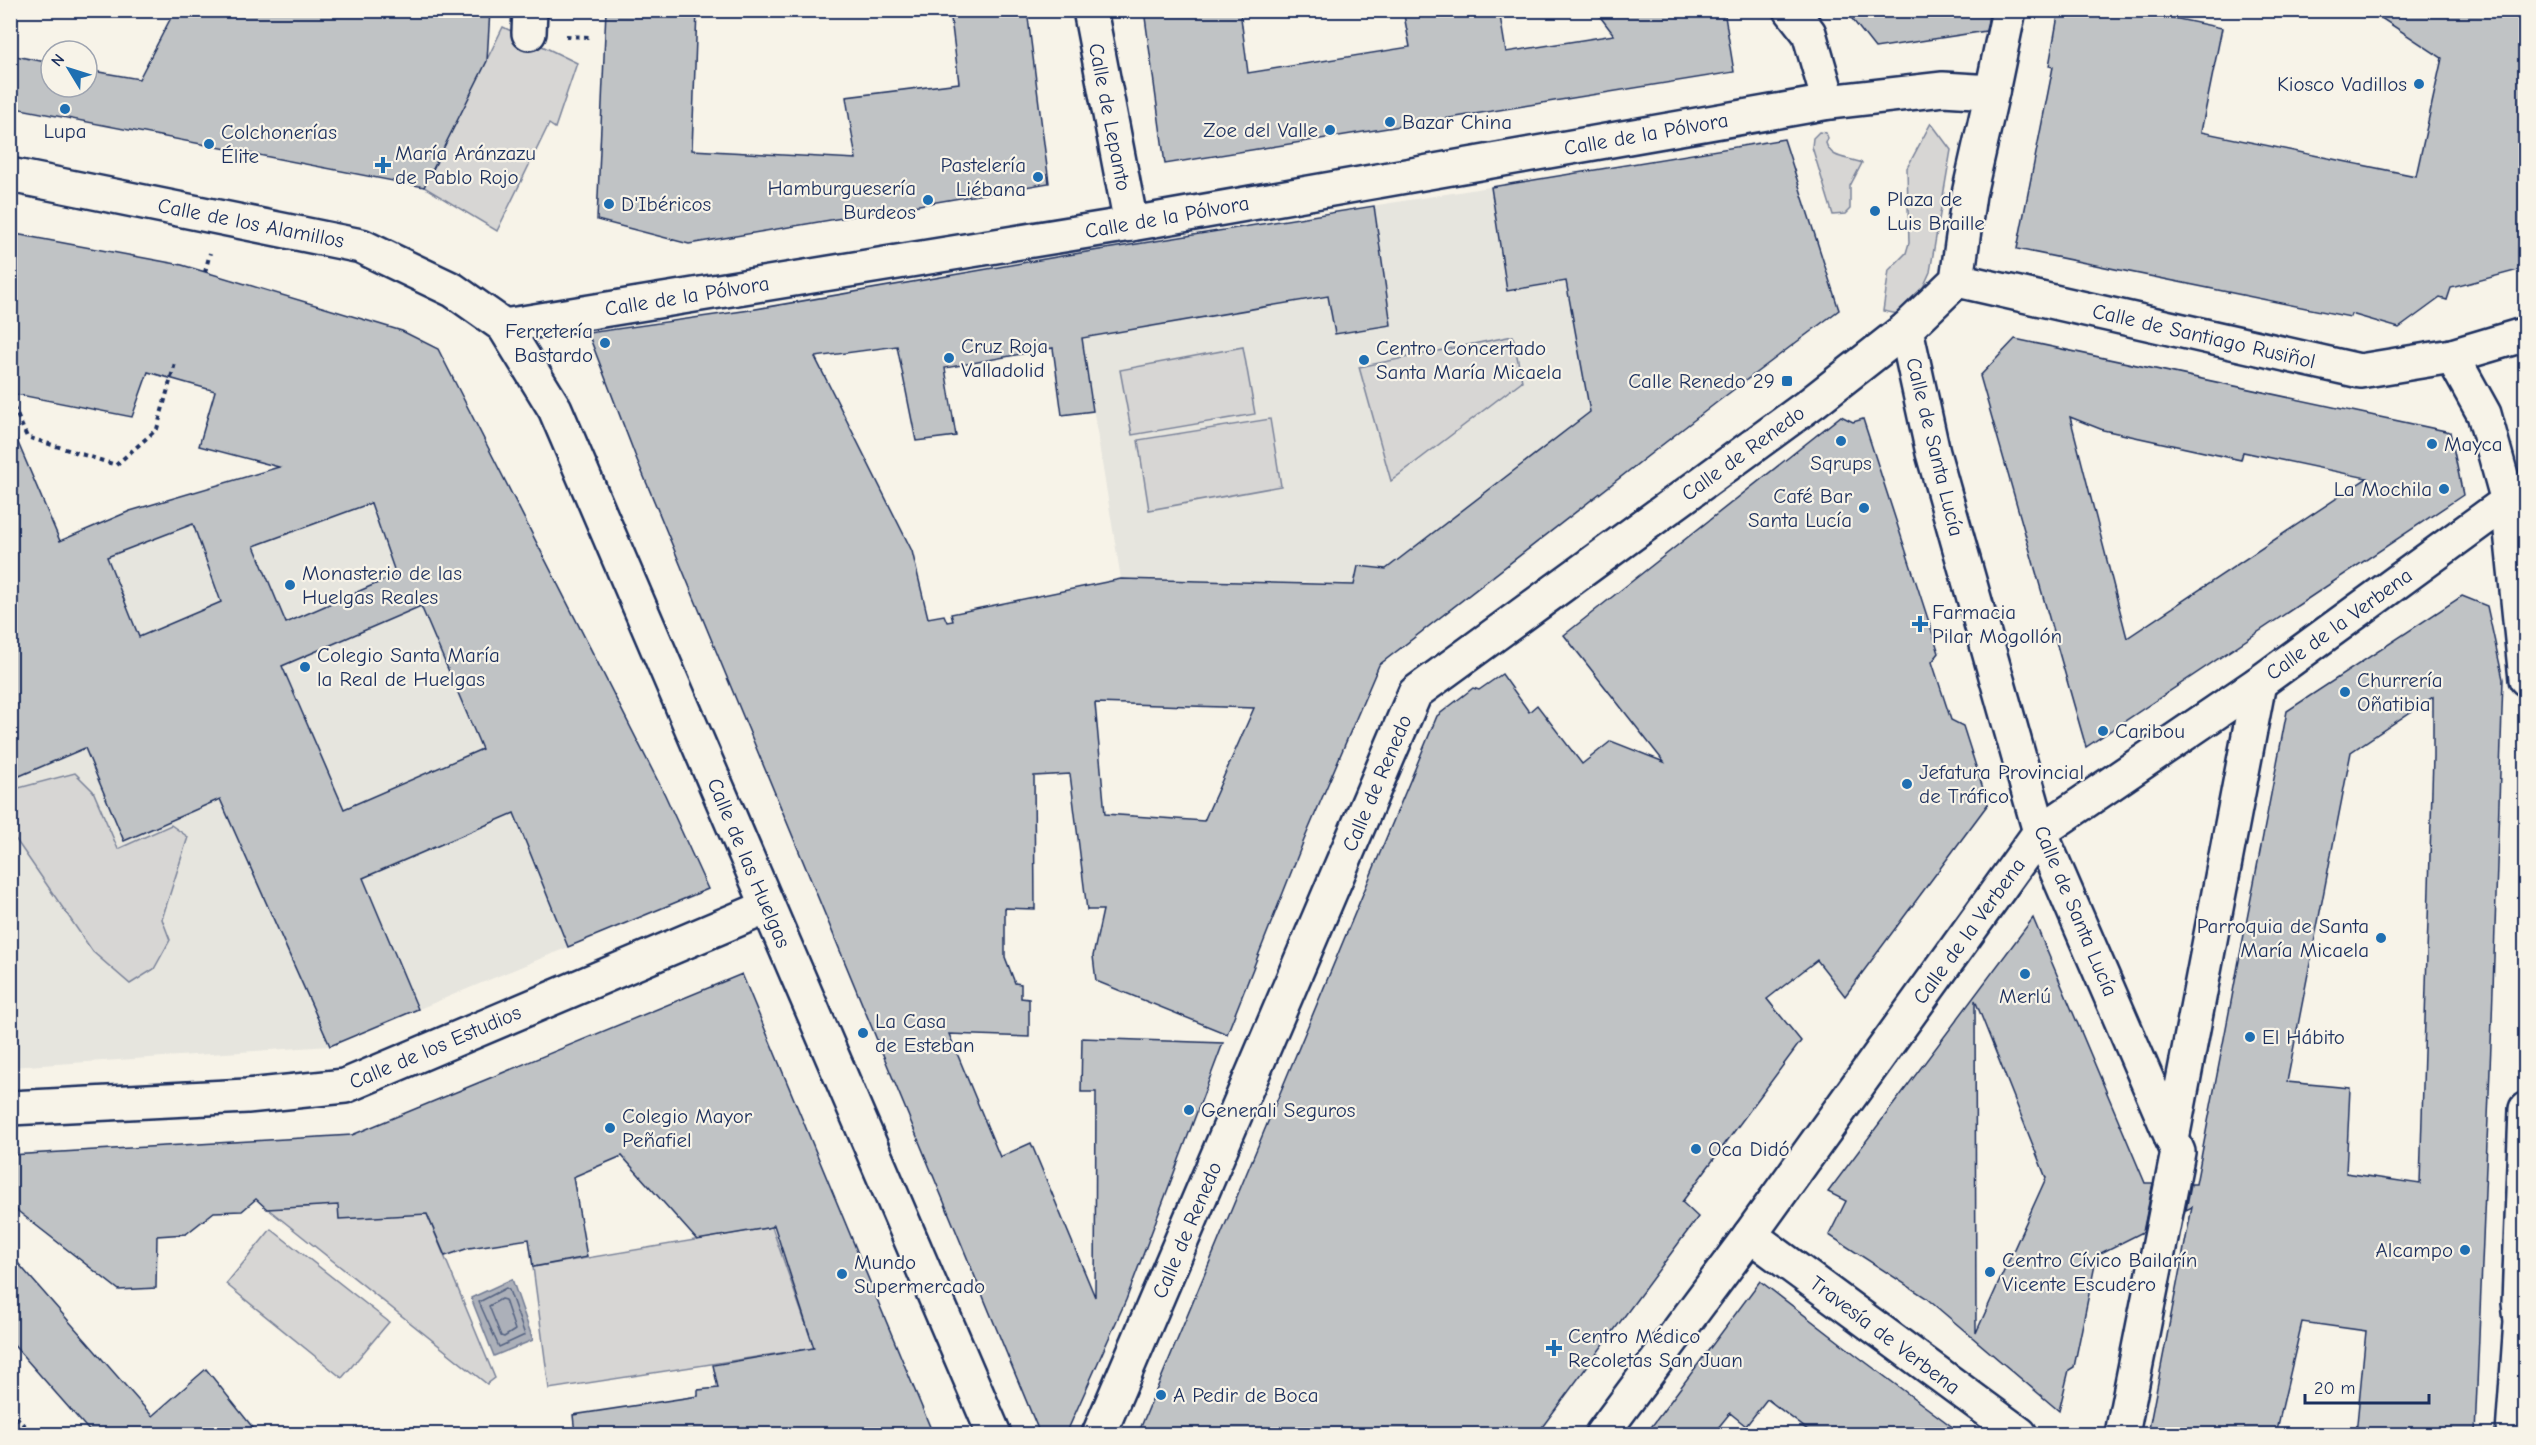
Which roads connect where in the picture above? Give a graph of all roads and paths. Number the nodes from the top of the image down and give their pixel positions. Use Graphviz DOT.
graph roads {
  1 [pos="1090,10"];
  2 [pos="1791,10"];
  3 [pos="2009,10"];
  4 [pos="1992,92"];
  5 [pos="1829,102"];
  6 [pos="10,175"];
  7 [pos="1131,224"];
  8 [pos="210,252"];
  9 [pos="205,272"];
  10 [pos="1957,280"];
  11 [pos="491,317"];
  12 [pos="1906,329"];
  13 [pos="2526,334"];
  14 [pos="2452,356"];
  15 [pos="175,363"];
  16 [pos="10,399"];
  17 [pos="2508,501"];
  18 [pos="2526,680"];
  19 [pos="2259,682"];
  20 [pos="2040,832"];
  21 [pos="767,907"];
  22 [pos="10,1108"];
  23 [pos="2526,1109"];
  24 [pos="2172,1139"];
  25 [pos="1750,1234"];
  26 [pos="10,1410"];
  27 [pos="32,1434"];
  28 [pos="994,1434"];
  29 [pos="1100,1434"];
  30 [pos="1602,1434"];
  31 [pos="2020,1434"];
  32 [pos="2122,1434"];
  33 [pos="2513,1434"];
  1 -- 7 [label="street, Calle de Lepanto"];
  2 -- 5 [label="street"];
  3 -- 4 [label="street"];
  4 -- 5 [label="street"];
  4 -- 10 [label="street"];
  5 -- 7 [label="street, Calle de la Pólvora"];
  6 -- 11 [label="street, Calle de los Alamillos"];
  7 -- 11 [label="street, Calle de la Pólvora"];
  8 -- 9 [label="path"];
  10 -- 12 [label="street"];
  10 -- 14 [label="street, Calle de Santiago Rusiñol"];
  11 -- 21 [label="street, Calle de las Huelgas"];
  12 -- 20 [label="street, Calle de Santa Lucía"];
  12 -- 29 [label="street, Calle de Renedo"];
  13 -- 14 [label="street, Calle de Santiago Rusiñol"];
  14 -- 17 [label="street"];
  15 -- 16 [label="path"];
  17 -- 18 [label="street"];
  17 -- 19 [label="street, Calle de la Verbena"];
  19 -- 20 [label="street, Calle de la Verbena"];
  19 -- 24 [label="street, Calle de Santa Lucía"];
  20 -- 24 [label="street, Calle de Santa Lucía"];
  20 -- 25 [label="street, Calle de la Verbena"];
  21 -- 22 [label="street, Calle de los Estudios"];
  21 -- 28 [label="street, Calle de las Huelgas"];
  23 -- 33 [label="street"];
  24 -- 32 [label="street, Calle de Santa Lucía"];
  25 -- 30 [label="street, Calle de la Verbena"];
  25 -- 31 [label="street, Travesía de Verbena"];
  26 -- 27 [label="path"];
}
